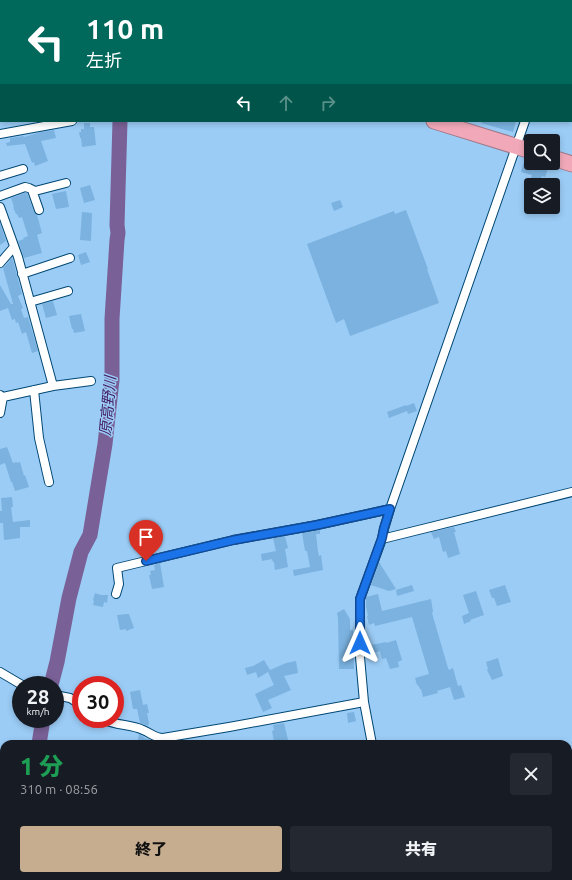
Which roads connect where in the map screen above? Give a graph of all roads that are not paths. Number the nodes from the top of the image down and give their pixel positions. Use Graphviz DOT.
graph roads {
  1 [pos="66,122"];
  2 [pos="437,122"];
  3 [pos="525,122"];
  4 [pos="0,134"];
  5 [pos="516,146"];
  6 [pos="524,149"];
  7 [pos="560,160"];
  8 [pos="572,164"];
  9 [pos="23,169"];
  10 [pos="0,176"];
  11 [pos="66,182"];
  12 [pos="32,190"];
  13 [pos="0,196"];
  14 [pos="0,207"];
  15 [pos="38,210"];
  16 [pos="14,247"];
  17 [pos="70,258"];
  18 [pos="0,263"];
  19 [pos="22,274"];
  20 [pos="68,291"];
  21 [pos="30,302"];
  22 [pos="91,381"];
  23 [pos="53,386"];
  24 [pos="34,390"];
  25 [pos="2,396"];
  26 [pos="0,413"];
  27 [pos="50,482"];
  28 [pos="572,492"];
  29 [pos="390,509"];
  30 [pos="382,538"];
  31 [pos="116,594"];
  32 [pos="0,672"];
  33 [pos="12,679"];
  34 [pos="364,702"];
  35 [pos="124,725"];
  36 [pos="371,740"];
  1 -- 4 [label="street"];
  2 -- 5 [label="highway"];
  3 -- 5 [label="street"];
  5 -- 6 [label="highway"];
  5 -- 29 [label="street"];
  7 -- 8 [label="highway"];
  9 -- 10 [label="street"];
  11 -- 12 [label="street"];
  12 -- 13 [label="street"];
  12 -- 15 [label="street"];
  14 -- 16 [label="street"];
  16 -- 18 [label="street"];
  16 -- 19 [label="street"];
  17 -- 19 [label="street"];
  19 -- 21 [label="street"];
  20 -- 21 [label="street"];
  21 -- 23 [label="street"];
  22 -- 23 [label="street"];
  23 -- 24 [label="street"];
  24 -- 25 [label="street"];
  24 -- 27 [label="street"];
  25 -- 26 [label="street"];
  28 -- 30 [label="street"];
  29 -- 30 [label="street"];
  29 -- 31 [label="street"];
  30 -- 34 [label="street"];
  32 -- 33 [label="street"];
  34 -- 35 [label="street"];
  34 -- 36 [label="street"];
}
